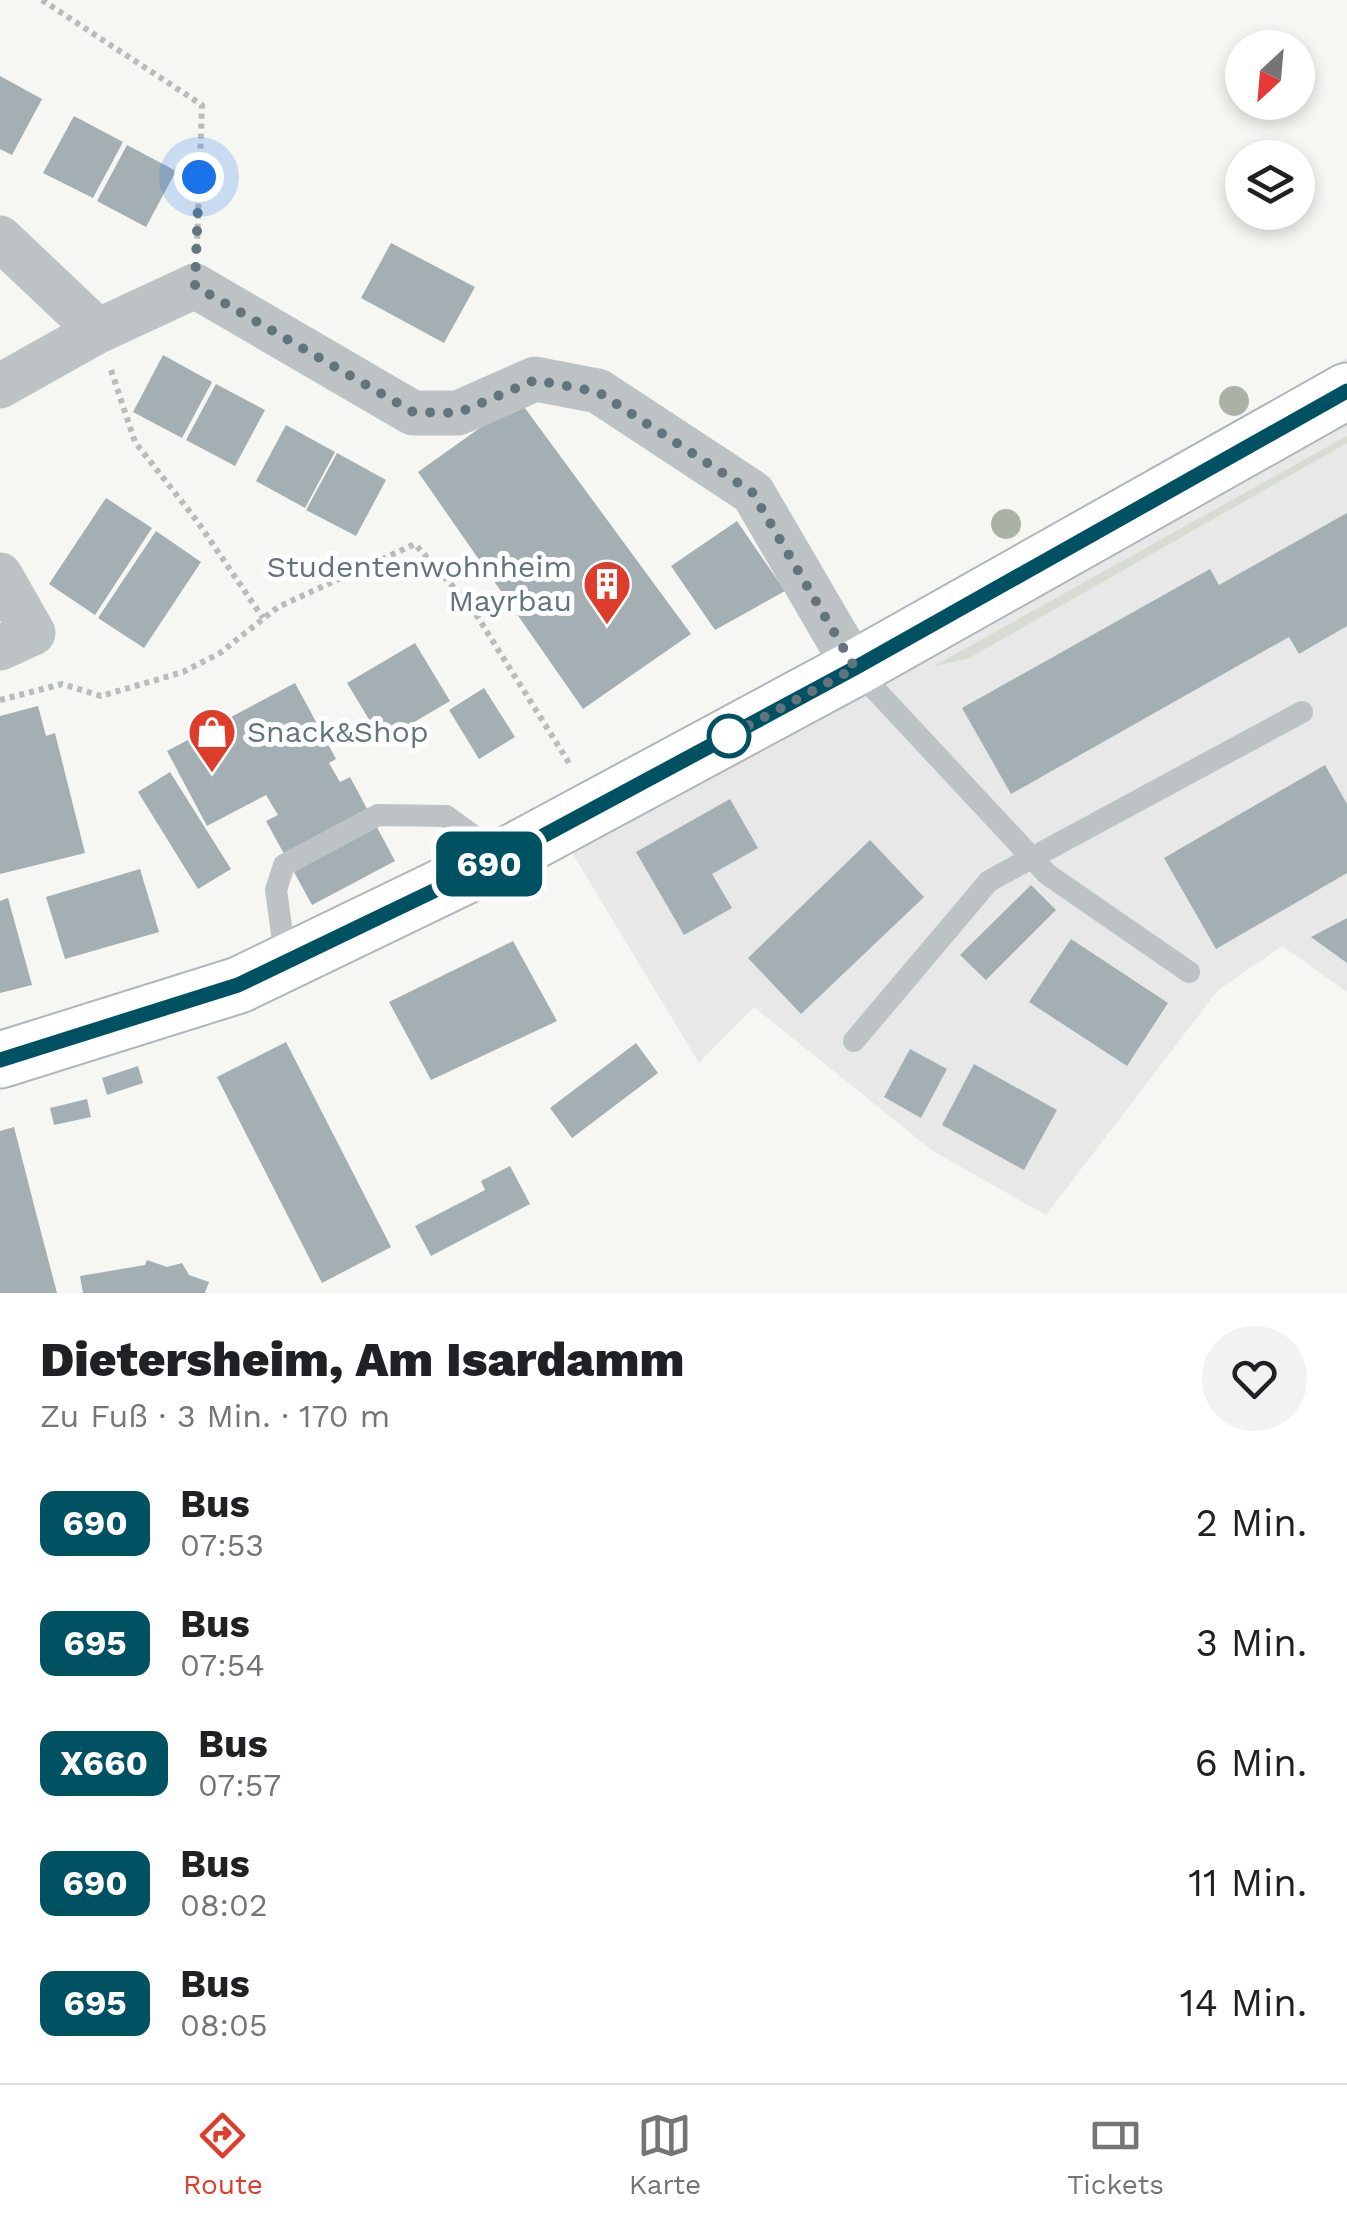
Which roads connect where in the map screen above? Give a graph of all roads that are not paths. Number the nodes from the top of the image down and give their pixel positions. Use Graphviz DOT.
graph roads {
  1 [pos="0,238"];
  2 [pos="98,331"];
  3 [pos="0,386"];
  4 [pos="1347,391"];
  5 [pos="0,575"];
  6 [pos="0,648"];
  7 [pos="855,668"];
  8 [pos="1302,712"];
  9 [pos="502,858"];
  10 [pos="1032,858"];
  11 [pos="286,962"];
  12 [pos="1189,972"];
  13 [pos="854,1041"];
  14 [pos="0,1060"];
  1 -- 2 [label="street"];
  2 -- 3 [label="street"];
  2 -- 7 [label="street"];
  4 -- 7 [label="main road"];
  5 -- 6 [label="street"];
  7 -- 9 [label="main road"];
  7 -- 10 [label="lane"];
  8 -- 10 [label="lane"];
  9 -- 11 [label="main road"];
  9 -- 11 [label="lane"];
  10 -- 12 [label="lane"];
  10 -- 13 [label="lane"];
  11 -- 14 [label="main road"];
}
